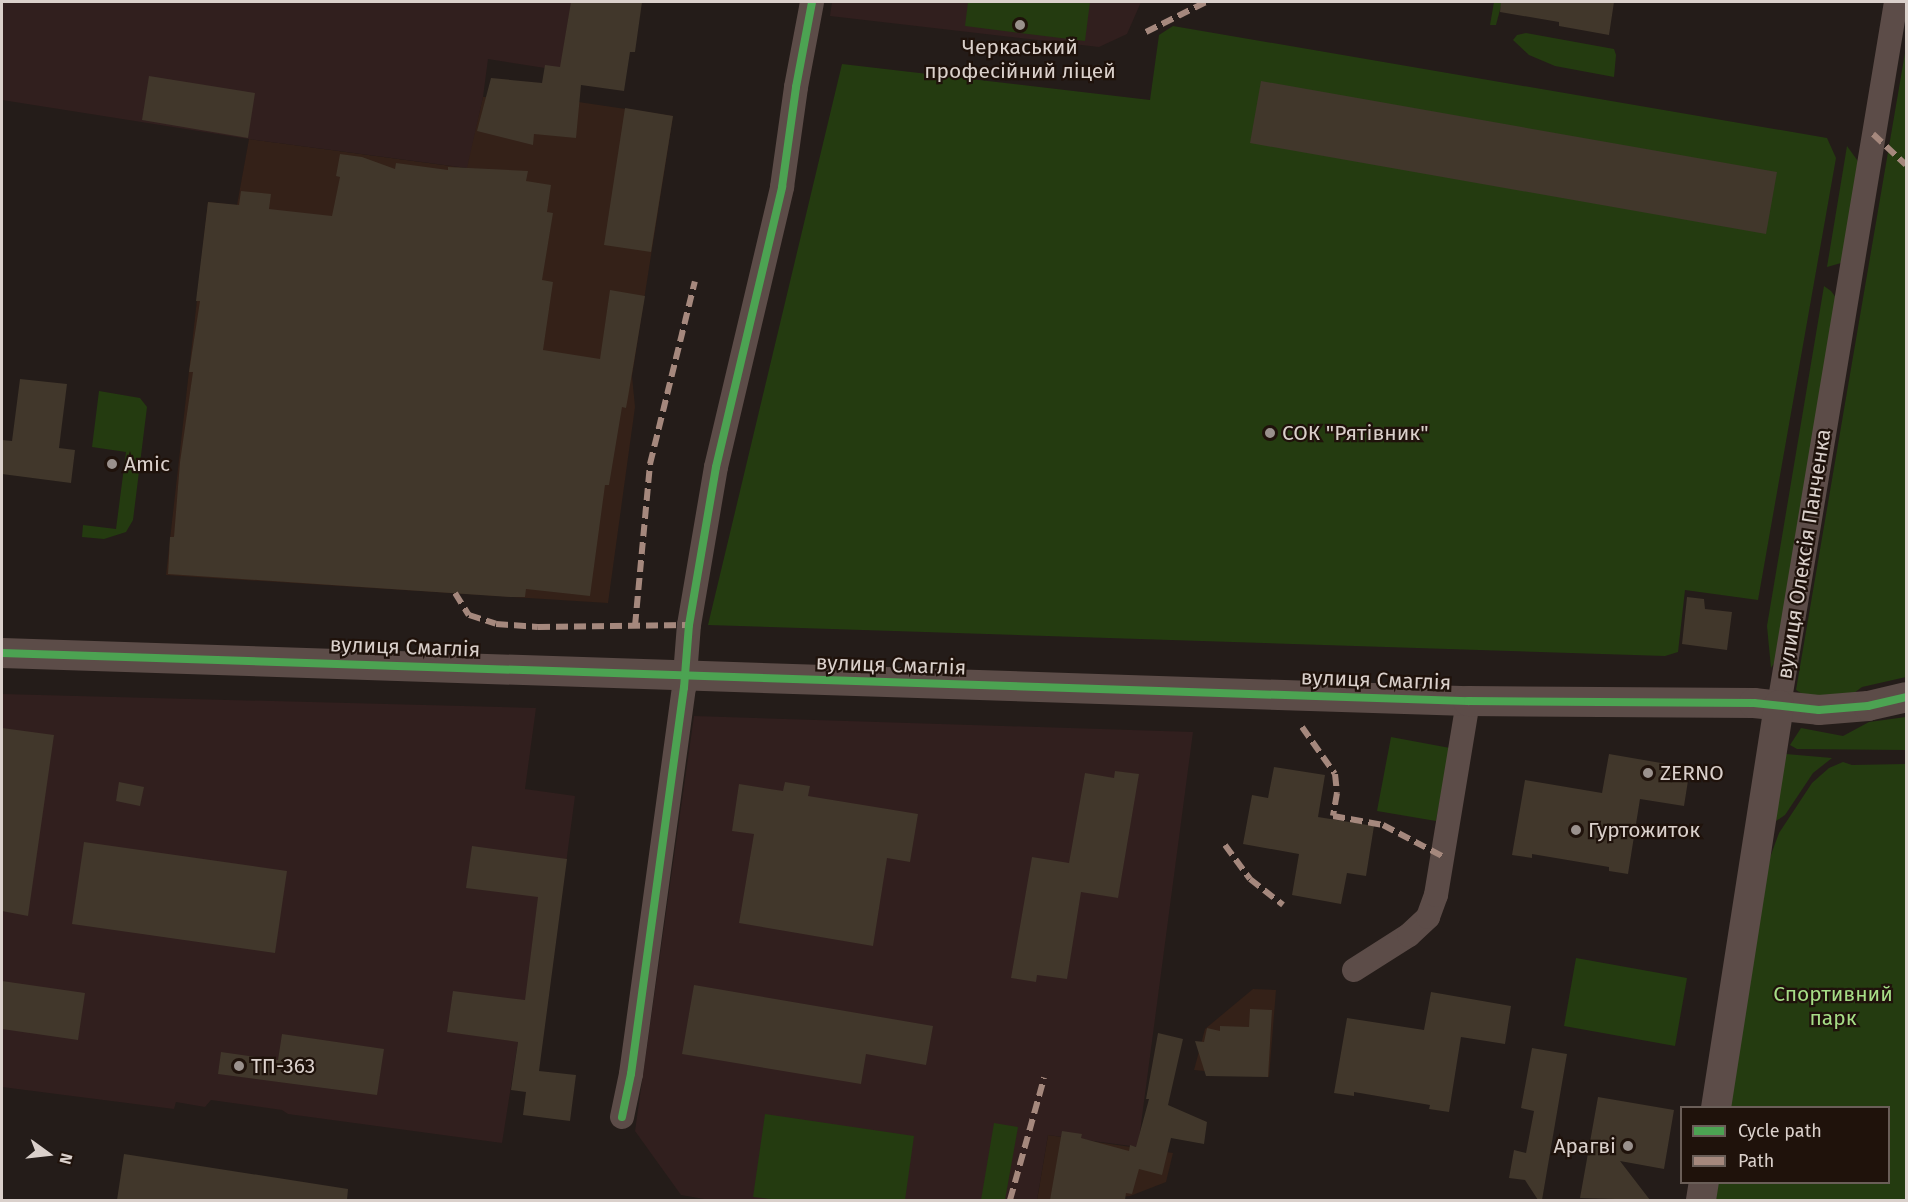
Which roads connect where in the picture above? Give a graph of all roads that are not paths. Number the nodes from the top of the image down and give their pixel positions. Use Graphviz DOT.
graph roads {
  1 [pos="812,2"];
  2 [pos="1896,2"];
  3 [pos="2,653"];
  4 [pos="686,673"];
  5 [pos="1906,697"];
  6 [pos="1468,701"];
  7 [pos="1779,705"];
  8 [pos="1354,970"];
  9 [pos="1716,1106"];
  10 [pos="622,1117"];
  11 [pos="1704,1184"];
  12 [pos="1701,1200"];
  1 -- 4 [label="street"];
  2 -- 7 [label="street, вулиця Олексія Панченка"];
  3 -- 4 [label="street, вулиця Смаглія"];
  4 -- 6 [label="street, вулиця Смаглія"];
  4 -- 10 [label="street"];
  5 -- 7 [label="street, вулиця Смаглія"];
  6 -- 7 [label="street, вулиця Смаглія"];
  6 -- 8 [label="street"];
  7 -- 9 [label="street, вулиця Олексія Панченка"];
  11 -- 12 [label="street"];
}
